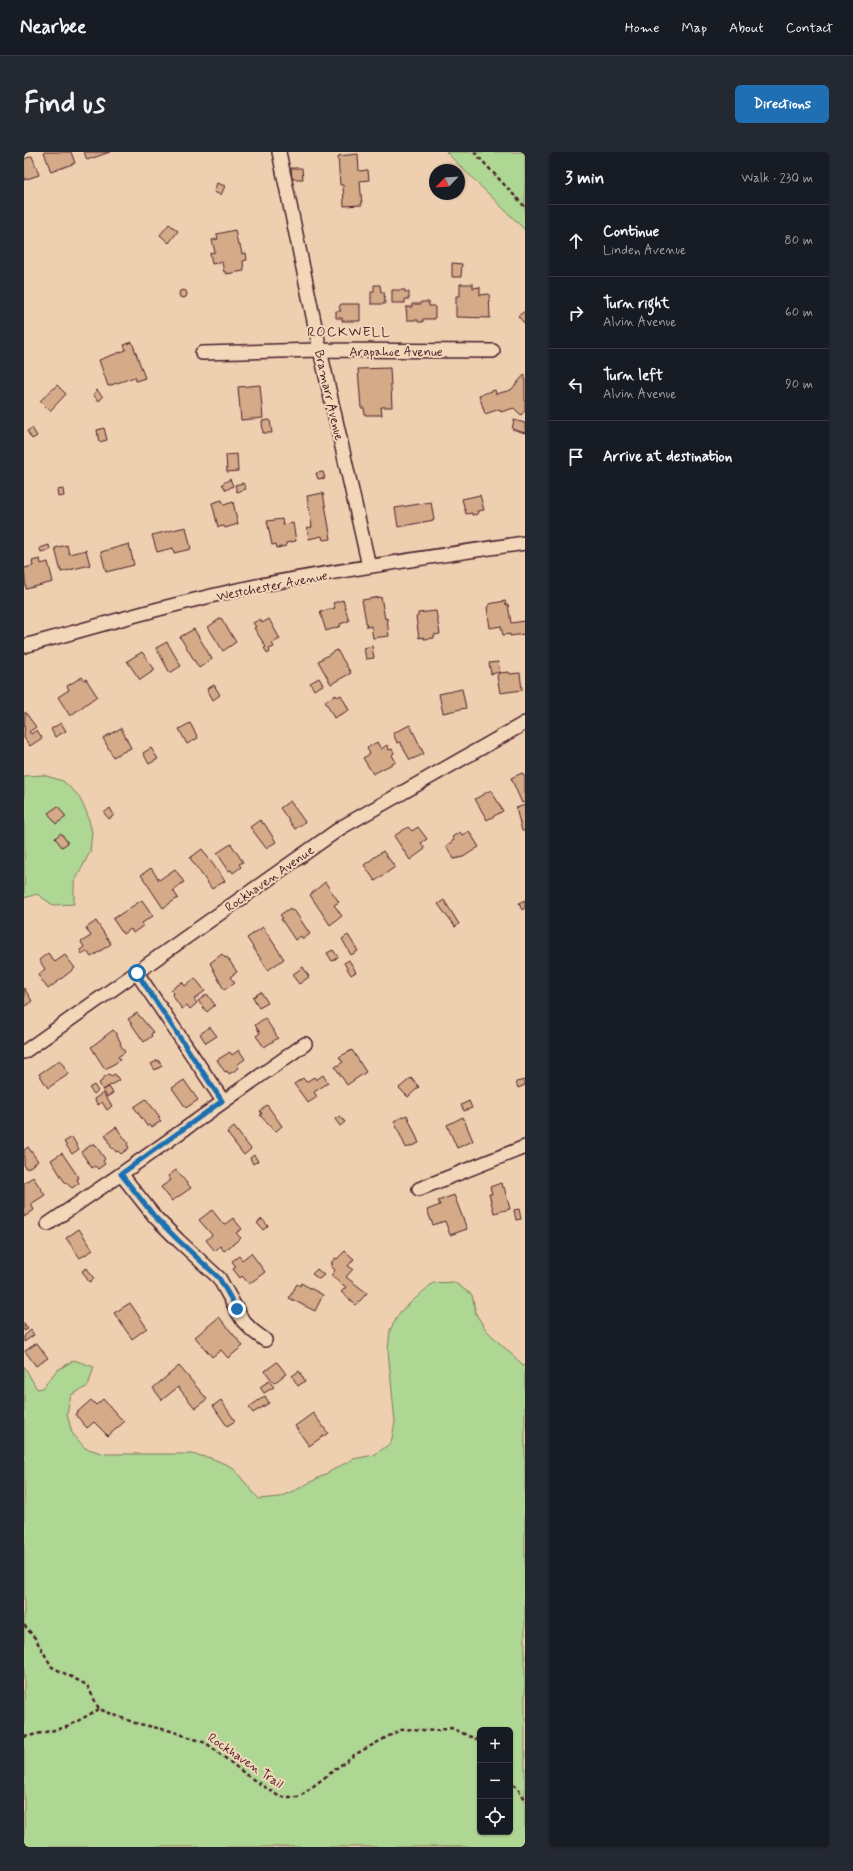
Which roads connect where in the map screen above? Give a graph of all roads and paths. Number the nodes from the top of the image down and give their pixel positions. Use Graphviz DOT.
graph roads {
  1 [pos="279,152"];
  2 [pos="474,152"];
  3 [pos="525,207"];
  4 [pos="320,350"];
  5 [pos="493,351"];
  6 [pos="202,353"];
  7 [pos="525,543"];
  8 [pos="369,566"];
  9 [pos="24,646"];
  10 [pos="525,723"];
  11 [pos="137,973"];
  12 [pos="305,1044"];
  13 [pos="24,1052"];
  14 [pos="222,1101"];
  15 [pos="525,1147"];
  16 [pos="121,1174"];
  17 [pos="420,1189"];
  18 [pos="48,1224"];
  19 [pos="266,1340"];
  20 [pos="24,1625"];
  21 [pos="99,1709"];
  22 [pos="24,1737"];
  23 [pos="477,1740"];
  24 [pos="513,1782"];
  25 [pos="525,1799"];
  1 -- 4 [label="street, Bramarr Avenue"];
  2 -- 3 [label="path"];
  4 -- 5 [label="street, Arapahoe Avenue"];
  4 -- 6 [label="street, Arapahoe Avenue"];
  4 -- 8 [label="street, Bramarr Avenue"];
  7 -- 8 [label="street, Westchester Avenue"];
  8 -- 9 [label="street, Westchester Avenue"];
  10 -- 11 [label="street, Rockhaven Avenue"];
  11 -- 13 [label="street, Rockhaven Avenue"];
  11 -- 14 [label="street"];
  12 -- 14 [label="street"];
  14 -- 16 [label="street"];
  15 -- 17 [label="street"];
  16 -- 18 [label="street"];
  16 -- 19 [label="street"];
  20 -- 21 [label="path"];
  21 -- 22 [label="path"];
  21 -- 23 [label="path, Rockhaven Trail"];
  24 -- 25 [label="path"];
}
